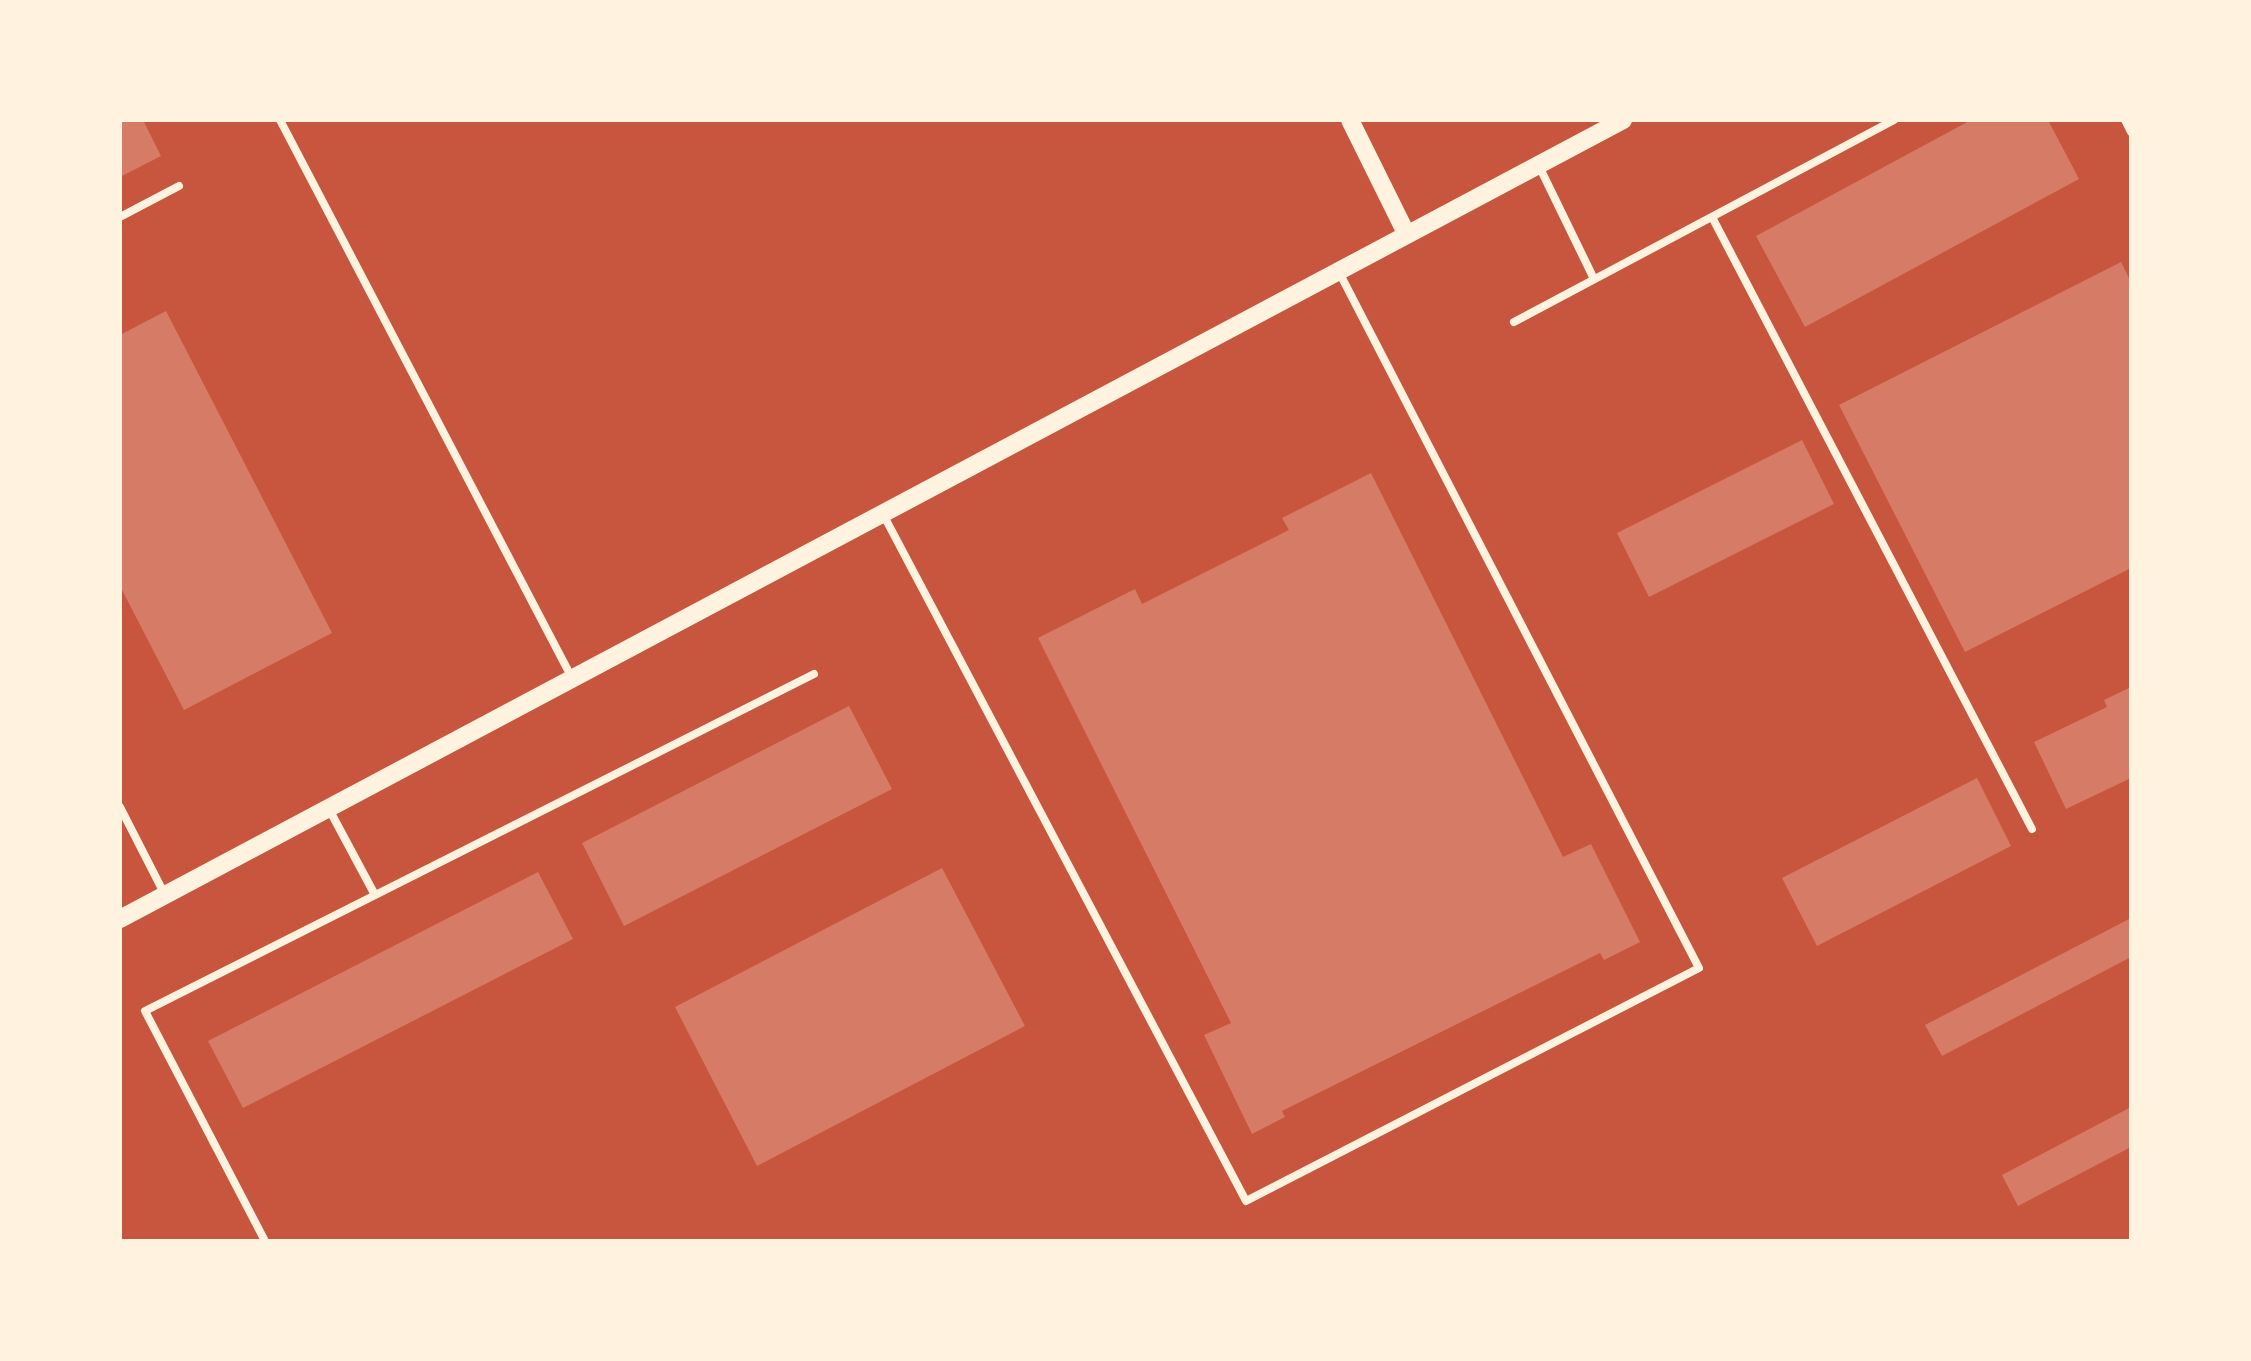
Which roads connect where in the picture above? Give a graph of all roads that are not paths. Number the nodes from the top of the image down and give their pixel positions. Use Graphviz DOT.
graph roads {
  1 [pos="280,120"];
  2 [pos="1350,120"];
  3 [pos="1623,120"];
  4 [pos="1894,120"];
  5 [pos="2125,120"];
  6 [pos="2131,132"];
  7 [pos="1538,164"];
  8 [pos="180,186"];
  9 [pos="1712,217"];
  10 [pos="120,218"];
  11 [pos="1406,233"];
  12 [pos="1338,270"];
  13 [pos="1594,279"];
  14 [pos="1514,322"];
  15 [pos="882,513"];
  16 [pos="814,674"];
  17 [pos="572,678"];
  18 [pos="120,807"];
  19 [pos="328,808"];
  20 [pos="2032,829"];
  21 [pos="165,895"];
  22 [pos="375,895"];
  23 [pos="120,919"];
  24 [pos="265,1241"];
  1 -- 17 [label="lane"];
  2 -- 11 [label="street"];
  3 -- 7 [label="street"];
  4 -- 9 [label="lane"];
  5 -- 6 [label="lane"];
  7 -- 11 [label="street"];
  7 -- 13 [label="lane"];
  8 -- 10 [label="lane"];
  9 -- 13 [label="lane"];
  9 -- 20 [label="lane"];
  11 -- 12 [label="street"];
  12 -- 15 [label="street"];
  12 -- 15 [label="lane"];
  13 -- 14 [label="lane"];
  15 -- 17 [label="street"];
  16 -- 22 [label="lane"];
  17 -- 19 [label="street"];
  18 -- 21 [label="lane"];
  19 -- 21 [label="street"];
  19 -- 22 [label="lane"];
  21 -- 23 [label="street"];
  22 -- 24 [label="lane"];
}
